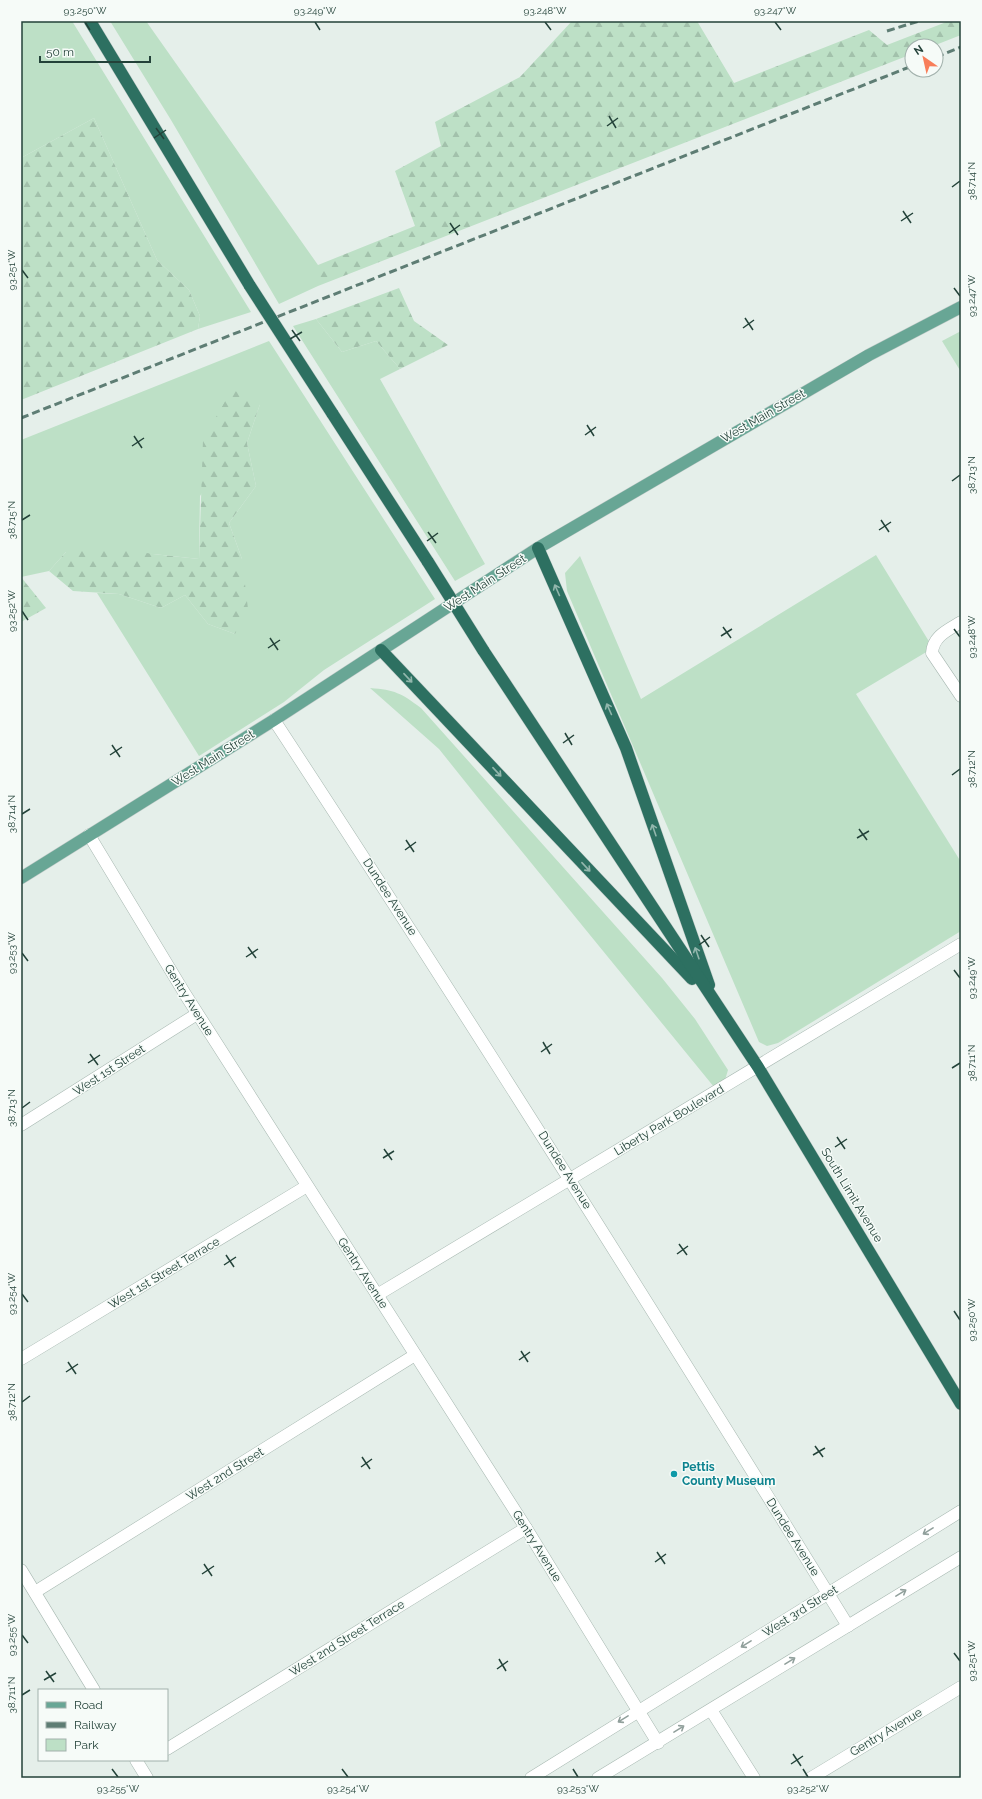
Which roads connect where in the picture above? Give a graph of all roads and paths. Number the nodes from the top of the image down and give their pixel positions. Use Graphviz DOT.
graph roads {
  1 [pos="90,21"];
  2 [pos="961,307"];
  3 [pos="538,548"];
  4 [pos="961,622"];
  5 [pos="381,650"];
  6 [pos="960,696"];
  7 [pos="274,720"];
  8 [pos="89,835"];
  9 [pos="21,878"];
  10 [pos="961,944"];
  11 [pos="715,1003"];
  12 [pos="197,1014"];
  13 [pos="758,1067"];
  14 [pos="21,1125"];
  15 [pos="570,1179"];
  16 [pos="307,1186"];
  17 [pos="377,1295"];
  18 [pos="415,1355"];
  19 [pos="21,1359"];
  20 [pos="961,1404"];
  21 [pos="961,1511"];
  22 [pos="526,1528"];
  23 [pos="961,1557"];
  24 [pos="21,1570"];
  25 [pos="35,1592"];
  26 [pos="828,1593"];
  27 [pos="848,1626"];
  28 [pos="961,1687"];
  29 [pos="93,1689"];
  30 [pos="638,1710"];
  31 [pos="710,1710"];
  32 [pos="658,1743"];
  33 [pos="168,1748"];
  34 [pos="142,1762"];
  35 [pos="147,1778"];
  36 [pos="531,1778"];
  37 [pos="598,1778"];
  38 [pos="754,1778"];
  39 [pos="811,1778"];
  1 -- 11 [label="highway, bridge"];
  2 -- 3 [label="main road, West Main Street"];
  3 -- 5 [label="main road, West Main Street"];
  11 -- 3 [label="highway, one-way"];
  4 -- 6 [label="street"];
  5 -- 7 [label="main road, West Main Street"];
  5 -- 11 [label="highway, one-way"];
  7 -- 8 [label="main road, West Main Street"];
  7 -- 15 [label="street, Dundee Avenue"];
  8 -- 9 [label="main road, West Main Street"];
  8 -- 12 [label="street, Gentry Avenue"];
  10 -- 13 [label="street, Liberty Park Boulevard"];
  11 -- 13 [label="highway, South Limit Avenue"];
  12 -- 14 [label="street, West 1st Street"];
  12 -- 16 [label="street, Gentry Avenue"];
  13 -- 15 [label="street, Liberty Park Boulevard"];
  13 -- 20 [label="highway, South Limit Avenue"];
  15 -- 17 [label="street, Liberty Park Boulevard"];
  15 -- 26 [label="street, Dundee Avenue"];
  16 -- 17 [label="street, Gentry Avenue"];
  16 -- 19 [label="street, West 1st Street Terrace"];
  17 -- 18 [label="street, Gentry Avenue"];
  18 -- 22 [label="street, Gentry Avenue"];
  18 -- 25 [label="street, West 2nd Street"];
  21 -- 26 [label="street, West 3rd Street, one-way"];
  22 -- 30 [label="street, Gentry Avenue"];
  22 -- 33 [label="street, West 2nd Street Terrace"];
  27 -- 23 [label="street, one-way"];
  24 -- 25 [label="street"];
  25 -- 29 [label="street"];
  26 -- 27 [label="street, Dundee Avenue"];
  26 -- 30 [label="street, West 3rd Street, one-way"];
  31 -- 27 [label="street, one-way"];
  28 -- 39 [label="street, Gentry Avenue"];
  30 -- 32 [label="street"];
  30 -- 36 [label="street, West 3rd Street, one-way"];
  32 -- 31 [label="street, one-way"];
  31 -- 38 [label="street"];
  32 -- 37 [label="street"];
  34 -- 35 [label="street"];
}
